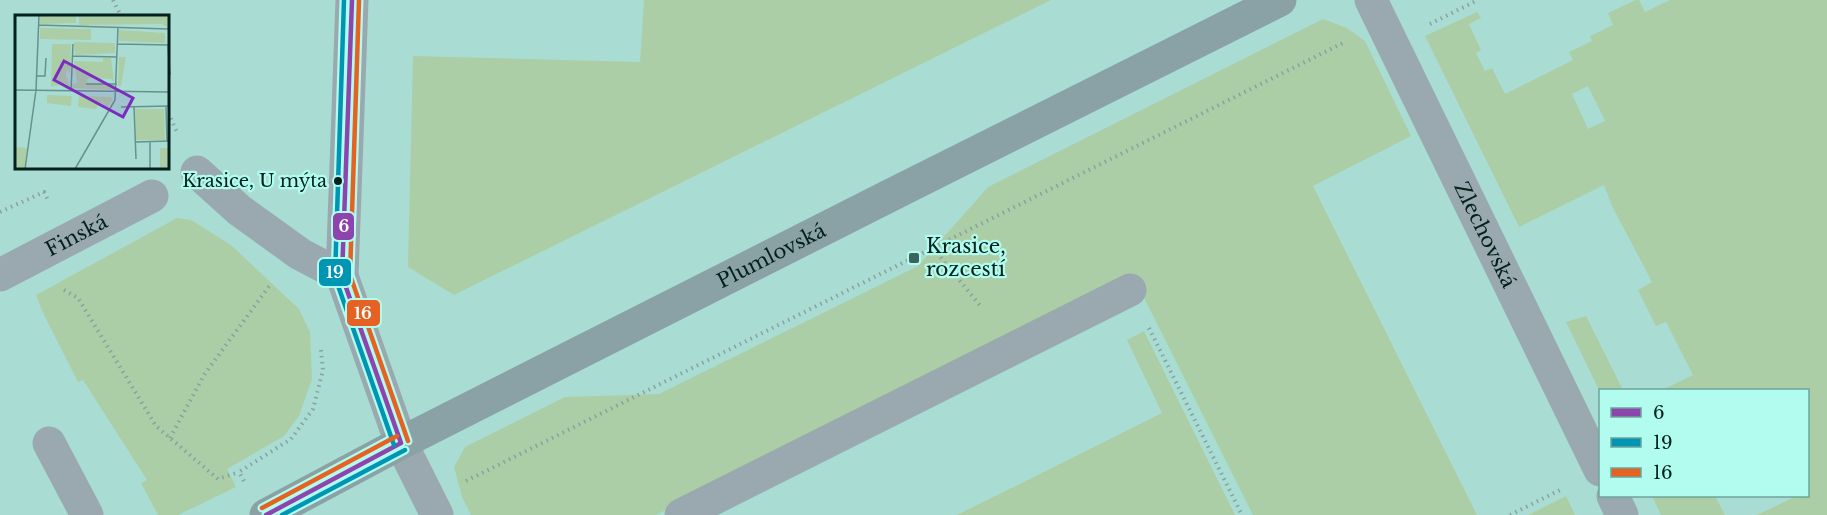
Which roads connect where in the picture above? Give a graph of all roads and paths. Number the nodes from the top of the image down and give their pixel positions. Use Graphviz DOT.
graph roads {
  1 [pos="113,0"];
  2 [pos="352,0"];
  3 [pos="1371,0"];
  4 [pos="1478,0"];
  5 [pos="1261,4"];
  6 [pos="120,15"];
  7 [pos="1388,34"];
  8 [pos="197,172"];
  9 [pos="152,196"];
  10 [pos="933,248"];
  11 [pos="0,275"];
  12 [pos="342,276"];
  13 [pos="276,277"];
  14 [pos="58,286"];
  15 [pos="1130,290"];
  16 [pos="982,308"];
  17 [pos="320,348"];
  18 [pos="170,438"];
  19 [pos="49,443"];
  20 [pos="401,443"];
  21 [pos="1599,468"];
  22 [pos="239,472"];
  23 [pos="1570,485"];
  24 [pos="1614,497"];
  25 [pos="257,502"];
  26 [pos="434,508"];
  27 [pos="87,515"];
  28 [pos="681,515"];
  29 [pos="1242,515"];
  30 [pos="1510,515"];
  31 [pos="1622,515"];
  1 -- 6 [label="path"];
  2 -- 12 [label="street"];
  3 -- 7 [label="street, Zlechovská"];
  4 -- 7 [label="path"];
  5 -- 20 [label="main road, Plumlovská"];
  7 -- 10 [label="path"];
  7 -- 21 [label="street, Zlechovská"];
  8 -- 12 [label="street"];
  9 -- 11 [label="street, Finská"];
  10 -- 16 [label="path"];
  10 -- 26 [label="path"];
  12 -- 20 [label="street"];
  13 -- 18 [label="path"];
  14 -- 18 [label="path"];
  15 -- 28 [label="street"];
  15 -- 29 [label="path"];
  17 -- 22 [label="path"];
  18 -- 22 [label="path"];
  19 -- 27 [label="street"];
  20 -- 25 [label="main road, Plumlovská"];
  20 -- 26 [label="street"];
  22 -- 25 [label="path"];
  23 -- 30 [label="path"];
  24 -- 31 [label="street"];
}
